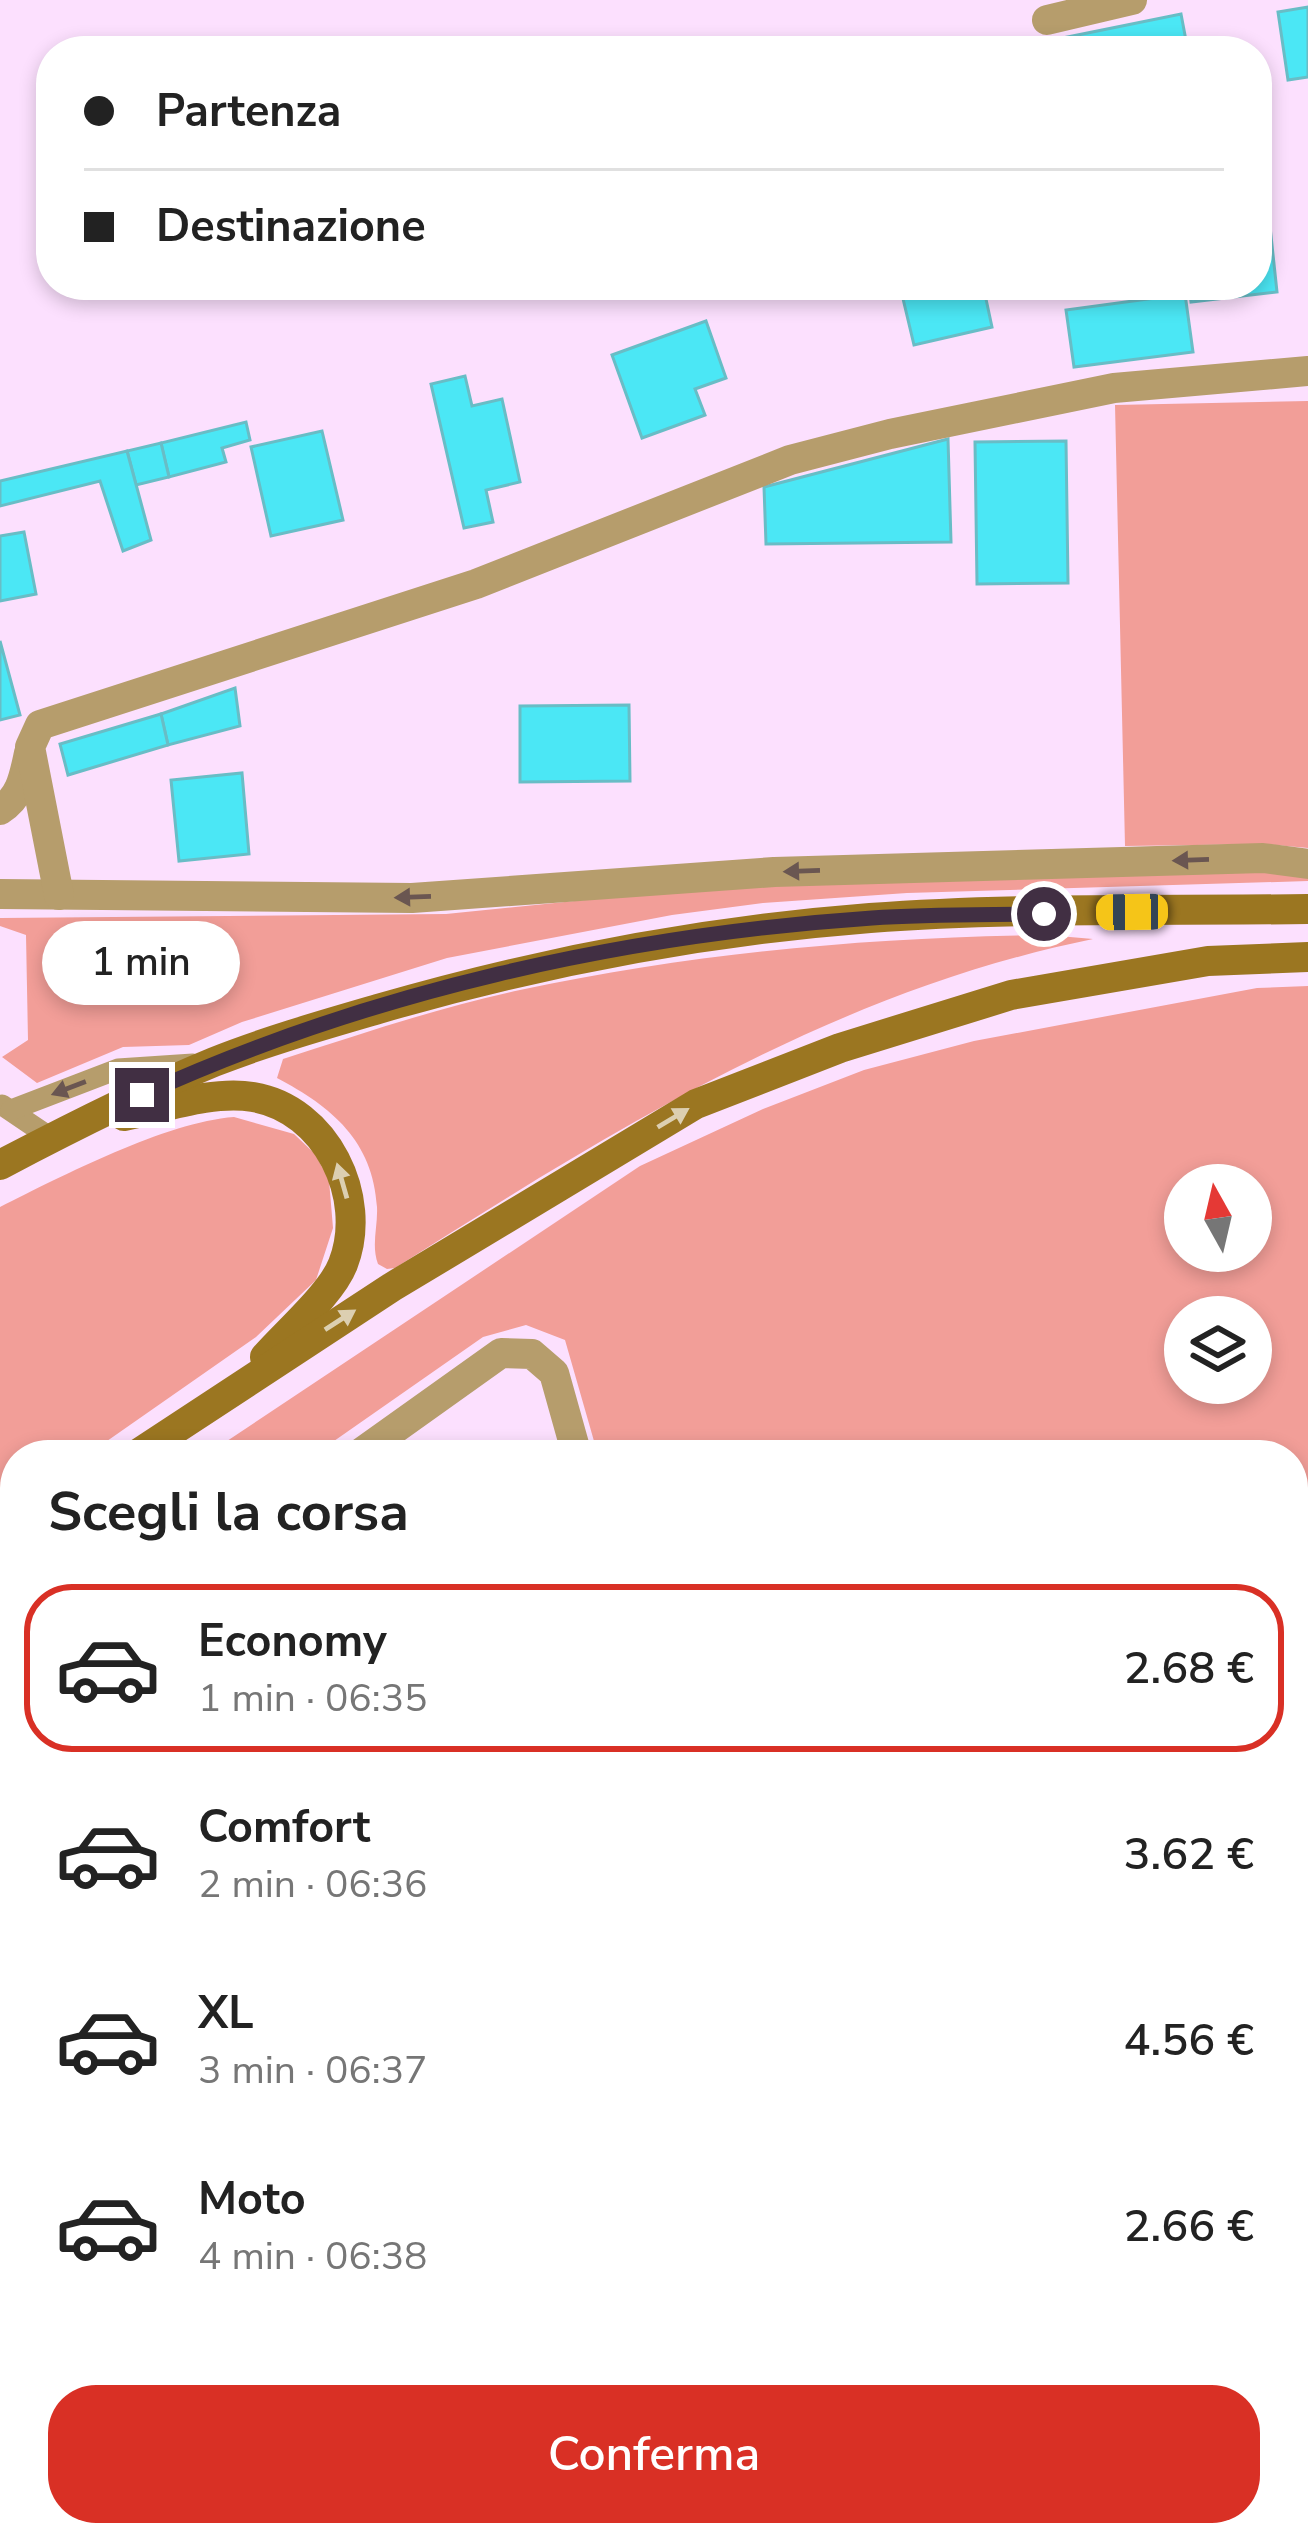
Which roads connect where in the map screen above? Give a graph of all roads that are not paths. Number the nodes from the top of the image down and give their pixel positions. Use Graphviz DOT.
graph roads {
  1 [pos="1132,0"];
  2 [pos="1047,20"];
  3 [pos="1308,371"];
  4 [pos="30,747"];
  5 [pos="0,810"];
  6 [pos="1308,864"];
  7 [pos="0,894"];
  8 [pos="59,895"];
  9 [pos="1308,909"];
  10 [pos="1308,957"];
  11 [pos="212,1063"];
  12 [pos="5,1107"];
  13 [pos="62,1132"];
  14 [pos="0,1165"];
  15 [pos="242,1384"];
  16 [pos="158,1440"];
  17 [pos="379,1440"];
  18 [pos="573,1440"];
  1 -- 2 [label="street"];
  3 -- 4 [label="street"];
  4 -- 5 [label="street"];
  4 -- 8 [label="street"];
  6 -- 8 [label="street, one-way"];
  7 -- 8 [label="street"];
  9 -- 11 [label="main road"];
  15 -- 10 [label="main road, one-way"];
  11 -- 12 [label="lane, one-way"];
  11 -- 13 [label="main road"];
  12 -- 13 [label="lane"];
  13 -- 14 [label="main road"];
  15 -- 13 [label="main road, one-way"];
  15 -- 16 [label="main road"];
  17 -- 18 [label="street"];
}
